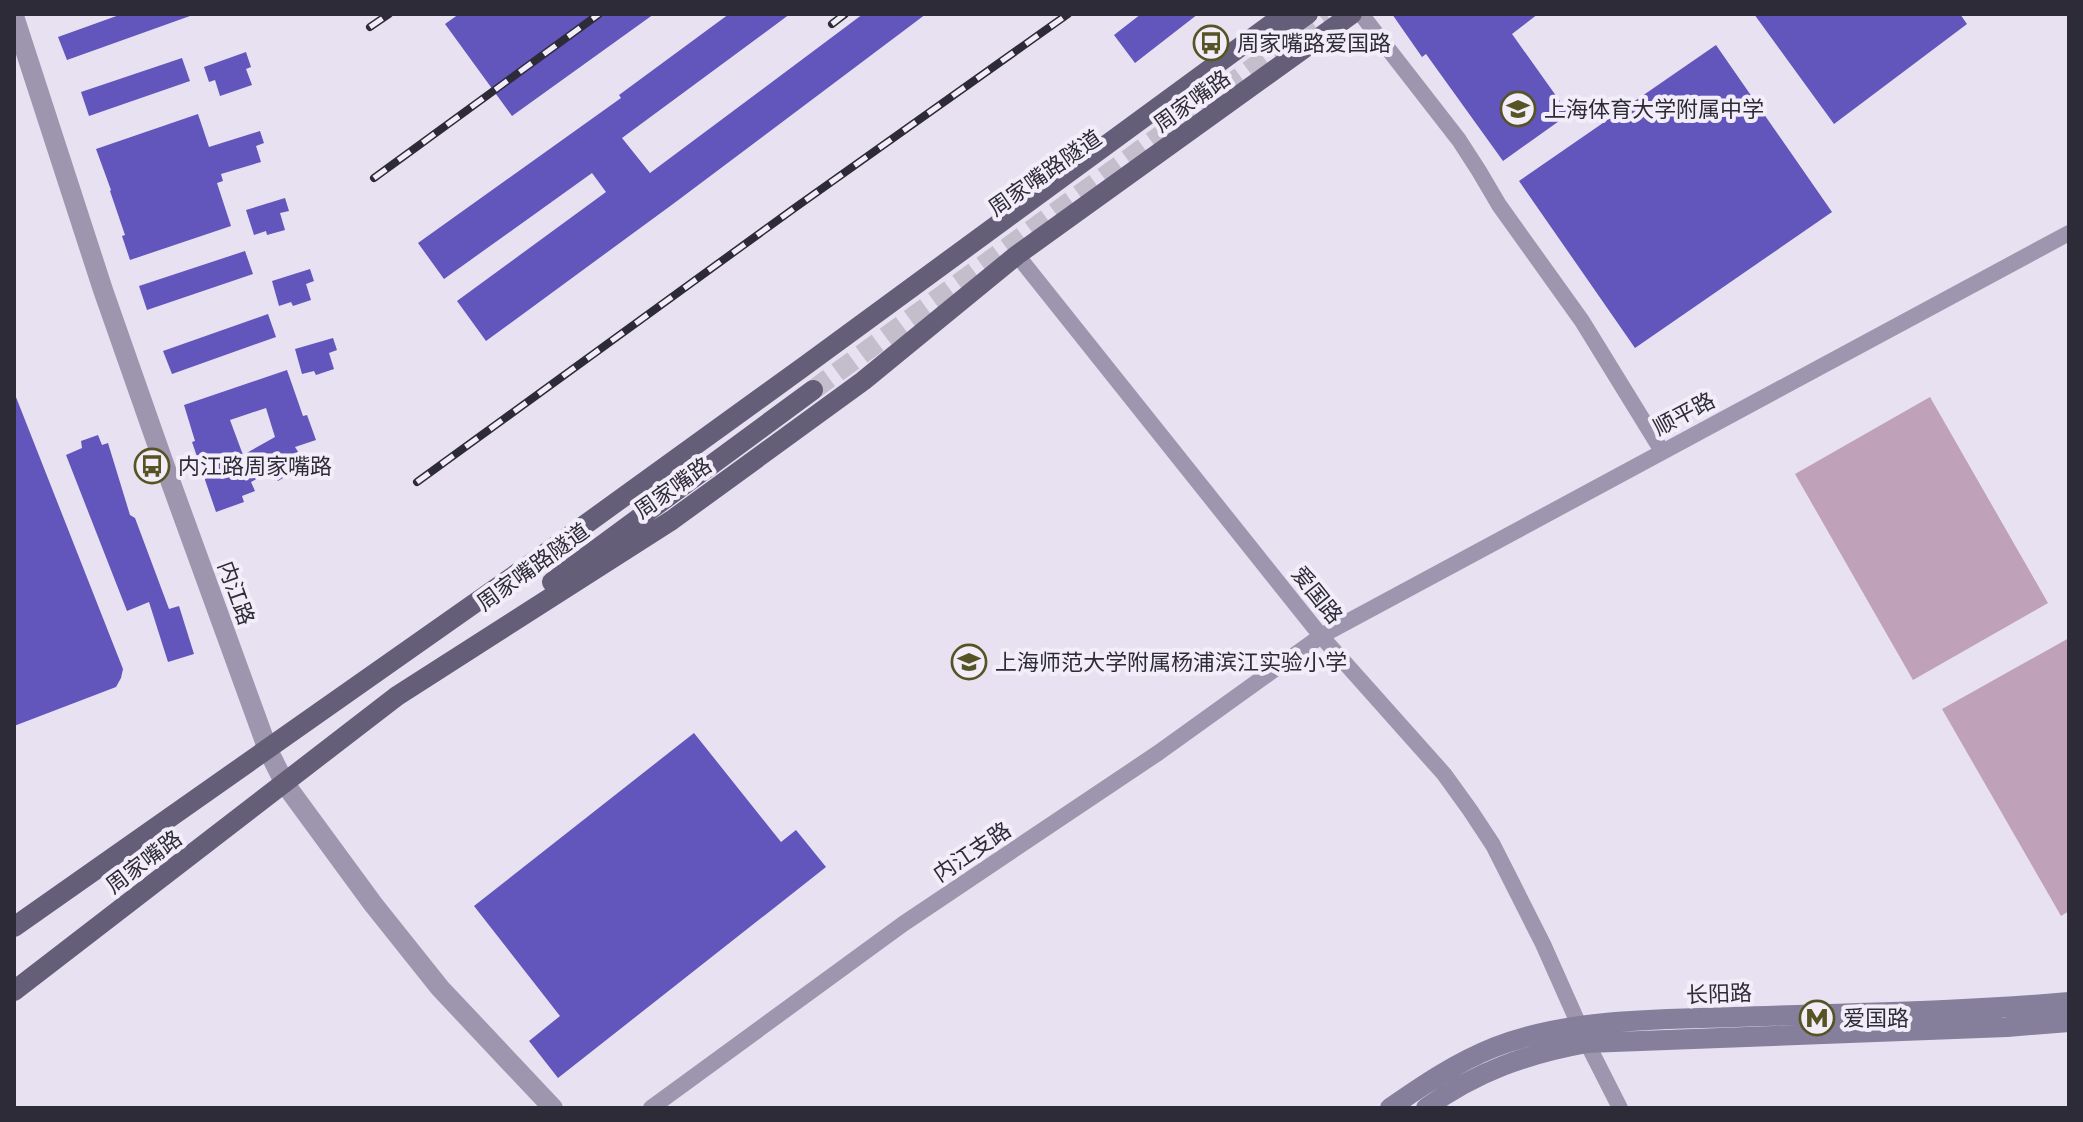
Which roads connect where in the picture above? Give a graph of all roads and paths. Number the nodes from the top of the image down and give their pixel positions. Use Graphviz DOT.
graph roads {
  1 [pos="1285,14"];
  2 [pos="1308,14"];
  3 [pos="1352,14"];
  4 [pos="1361,14"];
  5 [pos="14,16"];
  6 [pos="2069,233"];
  7 [pos="1017,255"];
  8 [pos="806,365"];
  9 [pos="813,390"];
  10 [pos="1662,451"];
  11 [pos="1321,636"];
  12 [pos="397,696"];
  13 [pos="268,750"];
  14 [pos="285,784"];
  15 [pos="14,927"];
  16 [pos="14,991"];
  17 [pos="2069,1002"];
  18 [pos="2069,1022"];
  19 [pos="1584,1034"];
  20 [pos="553,1108"];
  21 [pos="651,1108"];
  22 [pos="1390,1108"];
  23 [pos="1426,1108"];
  24 [pos="1620,1108"];
  1 -- 8 [label="main road, 周家嘴路"];
  2 -- 8 [label="main road, 周家嘴路隧道"];
  3 -- 7 [label="main road, 周家嘴路"];
  4 -- 10 [label="street"];
  5 -- 13 [label="street, 内江路"];
  6 -- 10 [label="street, 顺平路"];
  7 -- 11 [label="street, 爱国路"];
  7 -- 12 [label="main road, 周家嘴路"];
  8 -- 13 [label="main road, 周家嘴路"];
  9 -- 12 [label="main road, 周家嘴路隧道"];
  10 -- 11 [label="street, 顺平路"];
  11 -- 19 [label="street, 爱国路"];
  11 -- 21 [label="street, 内江支路"];
  12 -- 14 [label="main road, 周家嘴路"];
  13 -- 14 [label="street, 内江路"];
  13 -- 15 [label="main road, 周家嘴路"];
  14 -- 16 [label="main road, 周家嘴路"];
  14 -- 20 [label="street, 内江路"];
  17 -- 19 [label="main road, 长阳路"];
  18 -- 19 [label="main road, 长阳路"];
  19 -- 22 [label="main road, 长阳路"];
  19 -- 23 [label="main road, 长阳路"];
  19 -- 24 [label="street, 爱国路"];
}
